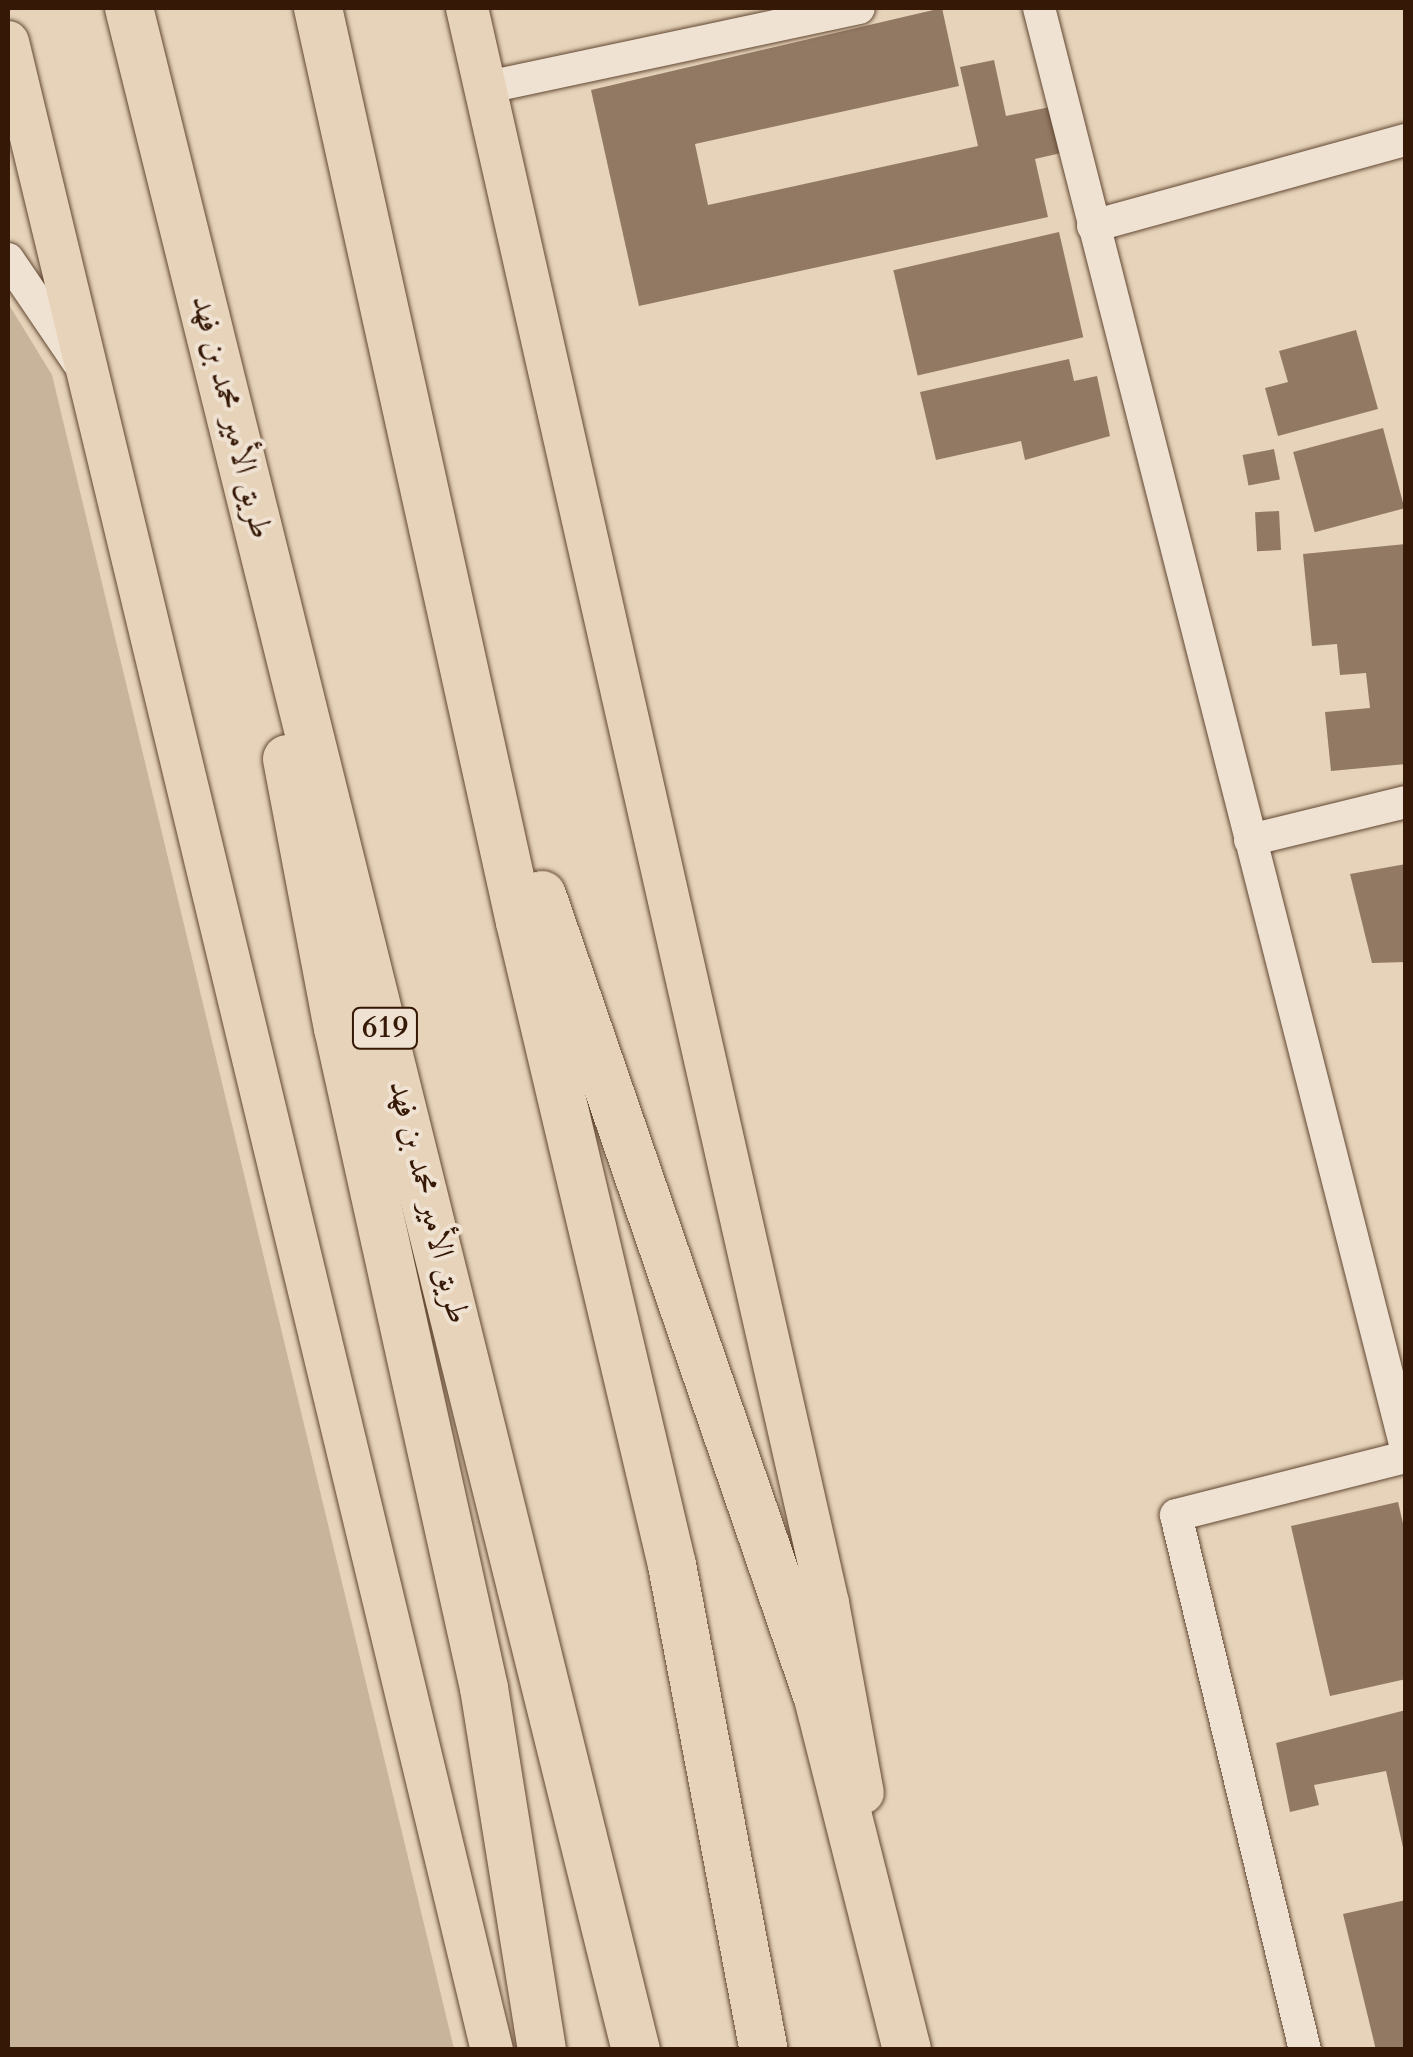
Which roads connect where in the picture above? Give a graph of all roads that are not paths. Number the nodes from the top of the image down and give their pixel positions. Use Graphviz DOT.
graph roads {
  1 [pos="129,8"];
  2 [pos="318,8"];
  3 [pos="468,8"];
  4 [pos="859,8"];
  5 [pos="1039,8"];
  6 [pos="8,42"];
  7 [pos="488,87"];
  8 [pos="1406,140"];
  9 [pos="1093,226"];
  10 [pos="8,258"];
  11 [pos="195,270"];
  12 [pos="96,392"];
  13 [pos="468,682"];
  14 [pos="1406,802"];
  15 [pos="1250,840"];
  16 [pos="1406,1448"];
  17 [pos="1406,1457"];
  18 [pos="492,2050"];
  19 [pos="542,2050"];
  20 [pos="636,2050"];
  21 [pos="764,2050"];
  22 [pos="908,2050"];
  23 [pos="1305,2050"];
  1 -- 11 [label="highway, طريق الأمير محمد بن فهد / 619"];
  2 -- 13 [label="highway"];
  3 -- 7 [label="main road"];
  4 -- 7 [label="street"];
  5 -- 9 [label="street"];
  6 -- 12 [label="main road"];
  7 -- 22 [label="main road"];
  8 -- 9 [label="street"];
  9 -- 15 [label="street"];
  10 -- 12 [label="street"];
  11 -- 19 [label="highway"];
  11 -- 20 [label="highway, طريق الأمير محمد بن فهد / 619"];
  12 -- 18 [label="main road"];
  13 -- 21 [label="highway"];
  13 -- 22 [label="highway"];
  14 -- 15 [label="street"];
  15 -- 16 [label="street"];
  17 -- 23 [label="street"];
}
